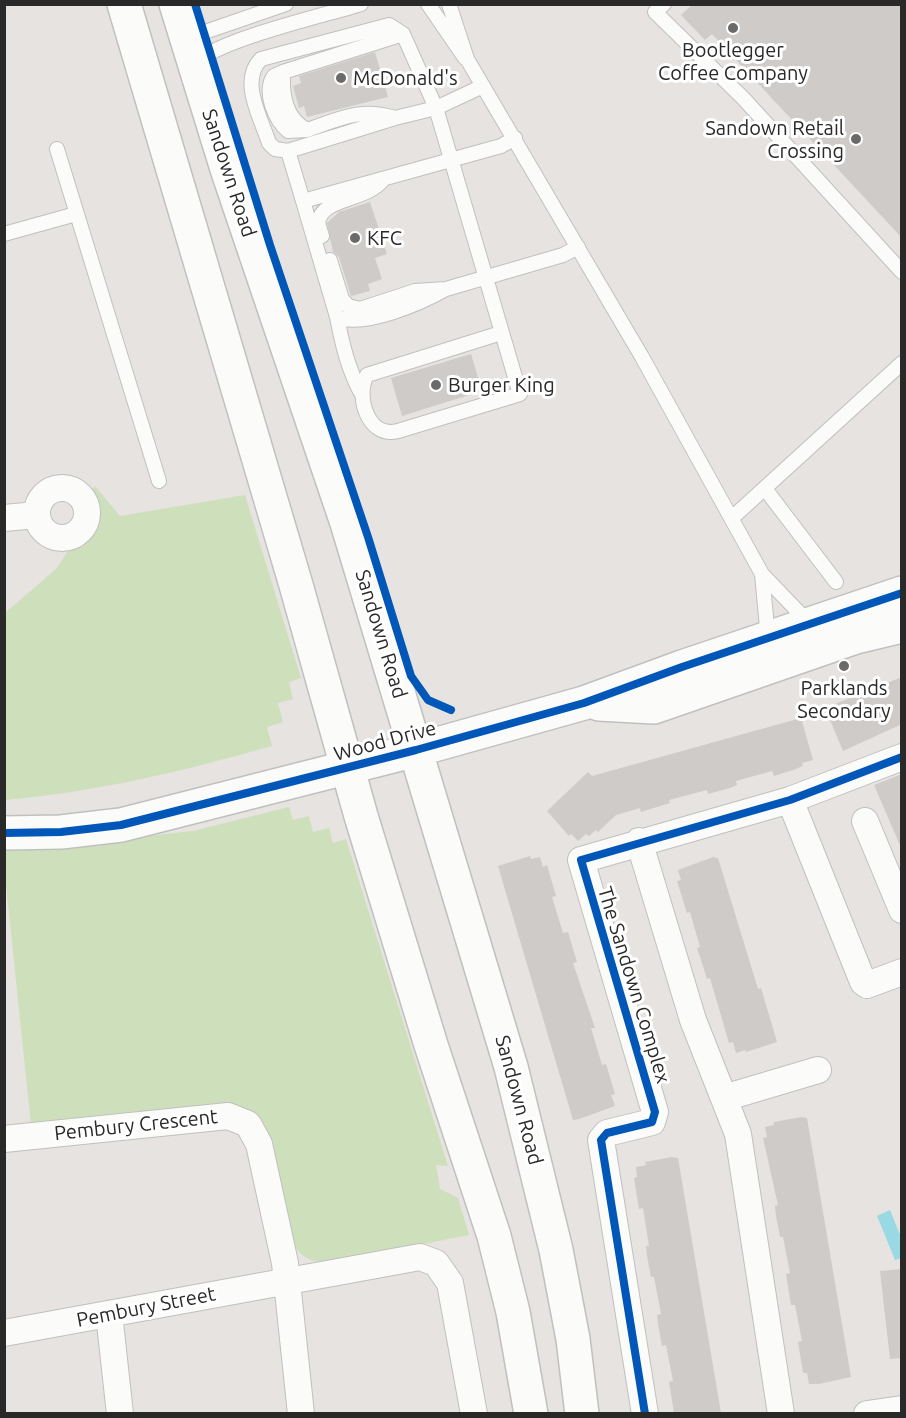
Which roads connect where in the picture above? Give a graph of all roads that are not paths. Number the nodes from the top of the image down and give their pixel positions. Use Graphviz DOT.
graph roads {
  1 [pos="124,4"];
  2 [pos="286,4"];
  3 [pos="361,4"];
  4 [pos="428,4"];
  5 [pos="449,4"];
  6 [pos="664,4"];
  7 [pos="180,15"];
  8 [pos="403,34"];
  9 [pos="467,58"];
  10 [pos="194,64"];
  11 [pos="483,86"];
  12 [pos="436,108"];
  13 [pos="395,118"];
  14 [pos="515,138"];
  15 [pos="57,149"];
  16 [pos="288,151"];
  17 [pos="451,160"];
  18 [pos="383,179"];
  19 [pos="303,201"];
  20 [pos="76,214"];
  21 [pos="4,234"];
  22 [pos="578,247"];
  23 [pos="902,272"];
  24 [pos="485,277"];
  25 [pos="446,289"];
  26 [pos="337,317"];
  27 [pos="501,333"];
  28 [pos="902,363"];
  29 [pos="361,393"];
  30 [pos="159,481"];
  31 [pos="765,489"];
  32 [pos="37,515"];
  33 [pos="733,517"];
  34 [pos="4,518"];
  35 [pos="762,574"];
  36 [pos="836,582"];
  37 [pos="902,593"];
  38 [pos="811,624"];
  39 [pos="902,626"];
  40 [pos="768,640"];
  41 [pos="584,704"];
  42 [pos="416,750"];
  43 [pos="902,757"];
  44 [pos="347,767"];
  45 [pos="790,800"];
  46 [pos="865,821"];
  47 [pos="4,833"];
  48 [pos="639,841"];
  49 [pos="902,910"];
  50 [pos="902,972"];
  51 [pos="818,1070"];
  52 [pos="724,1098"];
  53 [pos="4,1138"];
  54 [pos="287,1280"];
  55 [pos="110,1314"];
  56 [pos="4,1333"];
  57 [pos="902,1409"];
  58 [pos="120,1413"];
  59 [pos="301,1413"];
  60 [pos="474,1413"];
  61 [pos="531,1413"];
  62 [pos="582,1413"];
  63 [pos="645,1413"];
  64 [pos="781,1413"];
  65 [pos="867,1413"];
  1 -- 44 [label="main road"];
  2 -- 7 [label="lane"];
  3 -- 10 [label="lane"];
  4 -- 9 [label="lane"];
  5 -- 9 [label="lane"];
  6 -- 23 [label="lane"];
  7 -- 10 [label="main road, Sandown Road"];
  8 -- 12 [label="lane"];
  8 -- 13 [label="lane"];
  8 -- 16 [label="lane"];
  9 -- 11 [label="lane"];
  10 -- 42 [label="main road, Sandown Road"];
  11 -- 12 [label="lane"];
  11 -- 14 [label="lane"];
  12 -- 13 [label="lane"];
  12 -- 17 [label="lane"];
  13 -- 16 [label="lane"];
  14 -- 17 [label="lane"];
  14 -- 22 [label="lane"];
  15 -- 20 [label="lane"];
  16 -- 19 [label="lane"];
  17 -- 18 [label="lane"];
  17 -- 24 [label="lane"];
  18 -- 19 [label="lane"];
  18 -- 25 [label="lane"];
  19 -- 26 [label="lane"];
  20 -- 21 [label="lane"];
  20 -- 30 [label="lane"];
  22 -- 24 [label="lane"];
  22 -- 33 [label="lane"];
  24 -- 25 [label="lane"];
  24 -- 27 [label="lane"];
  25 -- 26 [label="lane"];
  26 -- 29 [label="lane"];
  27 -- 29 [label="lane"];
  27 -- 29 [label="lane"];
  28 -- 31 [label="lane"];
  31 -- 33 [label="lane"];
  31 -- 36 [label="lane"];
  32 -- 34 [label="street"];
  33 -- 35 [label="lane"];
  35 -- 38 [label="lane"];
  35 -- 40 [label="lane"];
  37 -- 38 [label="main road, Wood Drive"];
  38 -- 40 [label="main road, Wood Drive"];
  39 -- 41 [label="main road, Wood Drive"];
  40 -- 41 [label="main road, Wood Drive"];
  41 -- 42 [label="main road, Wood Drive"];
  42 -- 44 [label="main road, Wood Drive"];
  42 -- 62 [label="main road, Sandown Road"];
  43 -- 45 [label="street, The Sandown Complex"];
  44 -- 47 [label="main road, Wood Drive"];
  44 -- 61 [label="main road"];
  45 -- 48 [label="street, The Sandown Complex"];
  45 -- 50 [label="street"];
  46 -- 49 [label="street"];
  48 -- 52 [label="street"];
  48 -- 63 [label="street, The Sandown Complex"];
  51 -- 52 [label="street"];
  52 -- 64 [label="street"];
  53 -- 54 [label="street, Pembury Crescent"];
  54 -- 55 [label="street, Pembury Street"];
  54 -- 59 [label="street, Pembury Crescent"];
  54 -- 60 [label="street, Pembury Street"];
  55 -- 56 [label="street, Pembury Street"];
  55 -- 58 [label="street"];
  57 -- 65 [label="street"];
}
